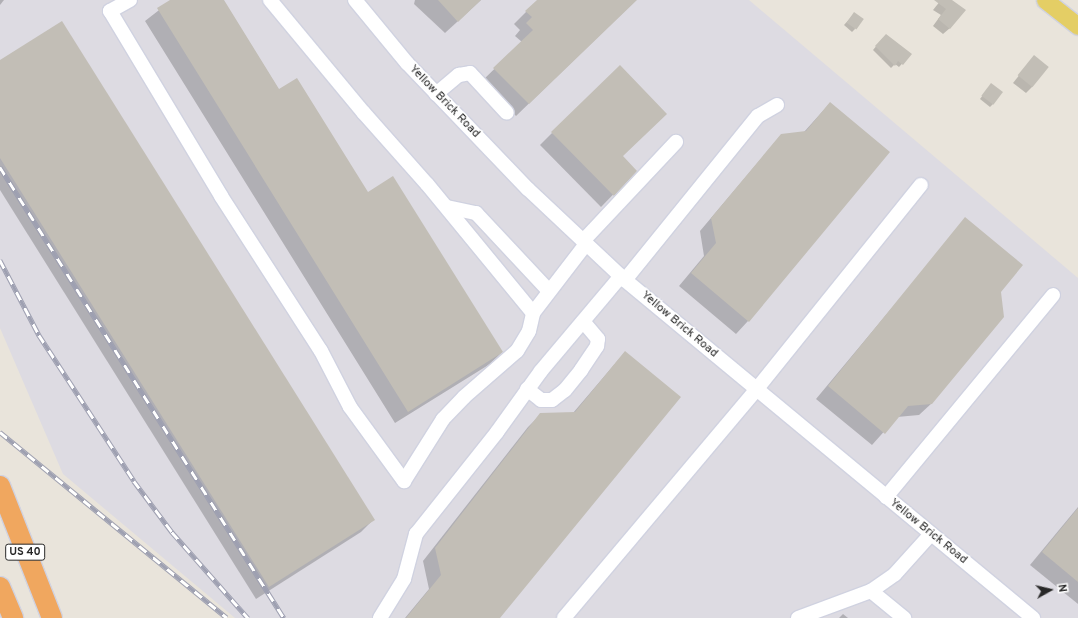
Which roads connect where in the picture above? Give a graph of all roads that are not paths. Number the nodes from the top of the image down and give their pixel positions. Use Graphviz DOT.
graph roads {
  1 [pos="130,0"];
  2 [pos="270,0"];
  3 [pos="355,0"];
  4 [pos="1045,0"];
  5 [pos="1078,26"];
  6 [pos="436,94"];
  7 [pos="778,105"];
  8 [pos="508,114"];
  9 [pos="676,142"];
  10 [pos="921,185"];
  11 [pos="447,207"];
  12 [pos="584,242"];
  13 [pos="623,278"];
  14 [pos="549,291"];
  15 [pos="1053,295"];
  16 [pos="533,313"];
  17 [pos="583,321"];
  18 [pos="527,389"];
  19 [pos="756,390"];
  20 [pos="0,486"];
  21 [pos="886,497"];
  22 [pos="931,534"];
  23 [pos="0,587"];
  24 [pos="871,591"];
  25 [pos="13,618"];
  26 [pos="52,618"];
  27 [pos="380,618"];
  28 [pos="564,618"];
  29 [pos="798,618"];
  30 [pos="904,618"];
  31 [pos="1033,618"];
  1 -- 16 [label="street"];
  2 -- 11 [label="street"];
  3 -- 6 [label="street, Yellow Brick Road"];
  4 -- 5 [label="main road"];
  6 -- 8 [label="street"];
  6 -- 12 [label="street, Yellow Brick Road"];
  7 -- 13 [label="street"];
  9 -- 12 [label="street"];
  10 -- 19 [label="street"];
  11 -- 14 [label="street"];
  11 -- 16 [label="street"];
  12 -- 13 [label="street, Yellow Brick Road"];
  12 -- 14 [label="street"];
  13 -- 17 [label="street"];
  13 -- 19 [label="street, Yellow Brick Road"];
  14 -- 16 [label="street"];
  15 -- 21 [label="street"];
  17 -- 18 [label="street"];
  17 -- 18 [label="street"];
  18 -- 27 [label="street"];
  19 -- 21 [label="street, Yellow Brick Road"];
  19 -- 28 [label="street"];
  20 -- 26 [label="highway, US 40"];
  21 -- 22 [label="street, Yellow Brick Road"];
  22 -- 24 [label="street"];
  22 -- 31 [label="street, Yellow Brick Road"];
  23 -- 25 [label="highway"];
  24 -- 29 [label="street"];
  24 -- 30 [label="street"];
}
